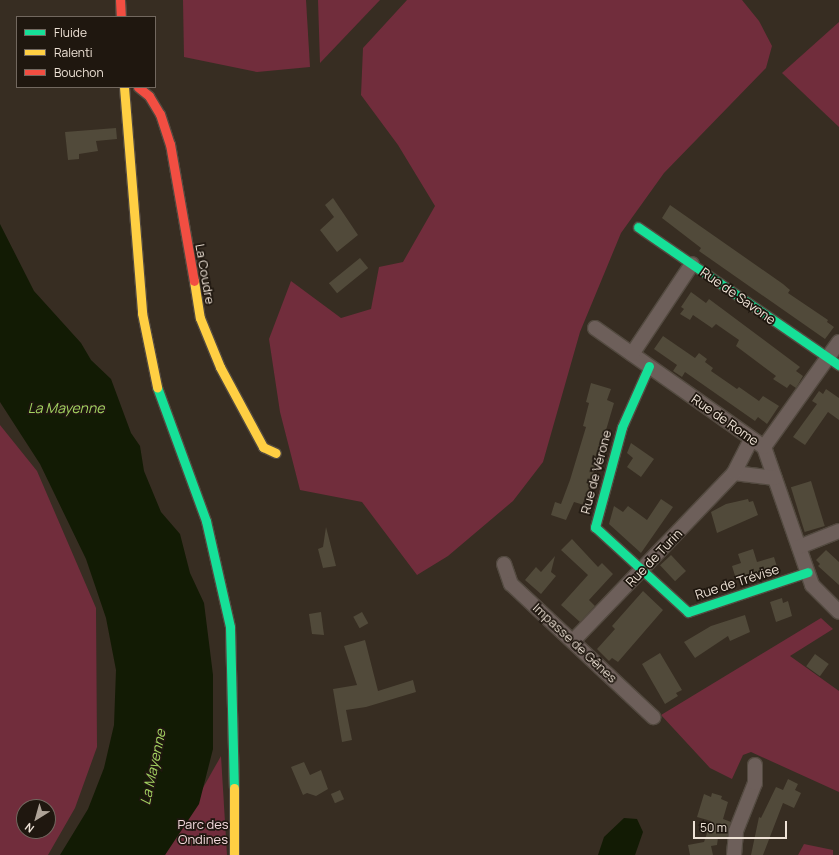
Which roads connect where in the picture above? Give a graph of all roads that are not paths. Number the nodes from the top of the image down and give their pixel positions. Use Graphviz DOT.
graph roads {
  1 [pos="120,0"];
  2 [pos="121,16"];
  3 [pos="124,88"];
  4 [pos="139,88"];
  5 [pos="638,227"];
  6 [pos="692,264"];
  7 [pos="595,328"];
  8 [pos="839,342"];
  9 [pos="632,354"];
  10 [pos="834,361"];
  11 [pos="649,366"];
  12 [pos="751,439"];
  13 [pos="764,447"];
  14 [pos="276,453"];
  15 [pos="734,473"];
  16 [pos="775,478"];
  17 [pos="839,531"];
  18 [pos="799,547"];
  19 [pos="504,564"];
  20 [pos="641,571"];
  21 [pos="808,572"];
  22 [pos="839,612"];
  23 [pos="573,642"];
  24 [pos="653,717"];
  25 [pos="755,765"];
  26 [pos="234,855"];
  27 [pos="734,855"];
  1 -- 2 [label="street"];
  3 -- 26 [label="street"];
  4 -- 14 [label="street, La Coudre"];
  5 -- 6 [label="street, Rue de Savone"];
  6 -- 9 [label="street"];
  6 -- 10 [label="street, Rue de Savone"];
  7 -- 9 [label="street, Rue de Rome"];
  8 -- 10 [label="street"];
  9 -- 11 [label="street, Rue de Rome"];
  10 -- 13 [label="street"];
  11 -- 12 [label="street, Rue de Rome"];
  11 -- 20 [label="street, Rue de Vérone"];
  12 -- 13 [label="street, Rue de Rome"];
  12 -- 15 [label="street, Rue de Turin"];
  13 -- 16 [label="street, Rue de Rome"];
  15 -- 16 [label="street"];
  15 -- 20 [label="street, Rue de Turin"];
  16 -- 18 [label="street, Rue de Rome"];
  17 -- 18 [label="street"];
  18 -- 21 [label="street, Rue de Rome"];
  19 -- 23 [label="street, Impasse de Gênes"];
  20 -- 21 [label="street, Rue de Trévise"];
  20 -- 23 [label="street, Rue de Turin"];
  21 -- 22 [label="street, Rue de Rome"];
  23 -- 24 [label="street, Impasse de Gênes"];
  25 -- 27 [label="street"];
}
